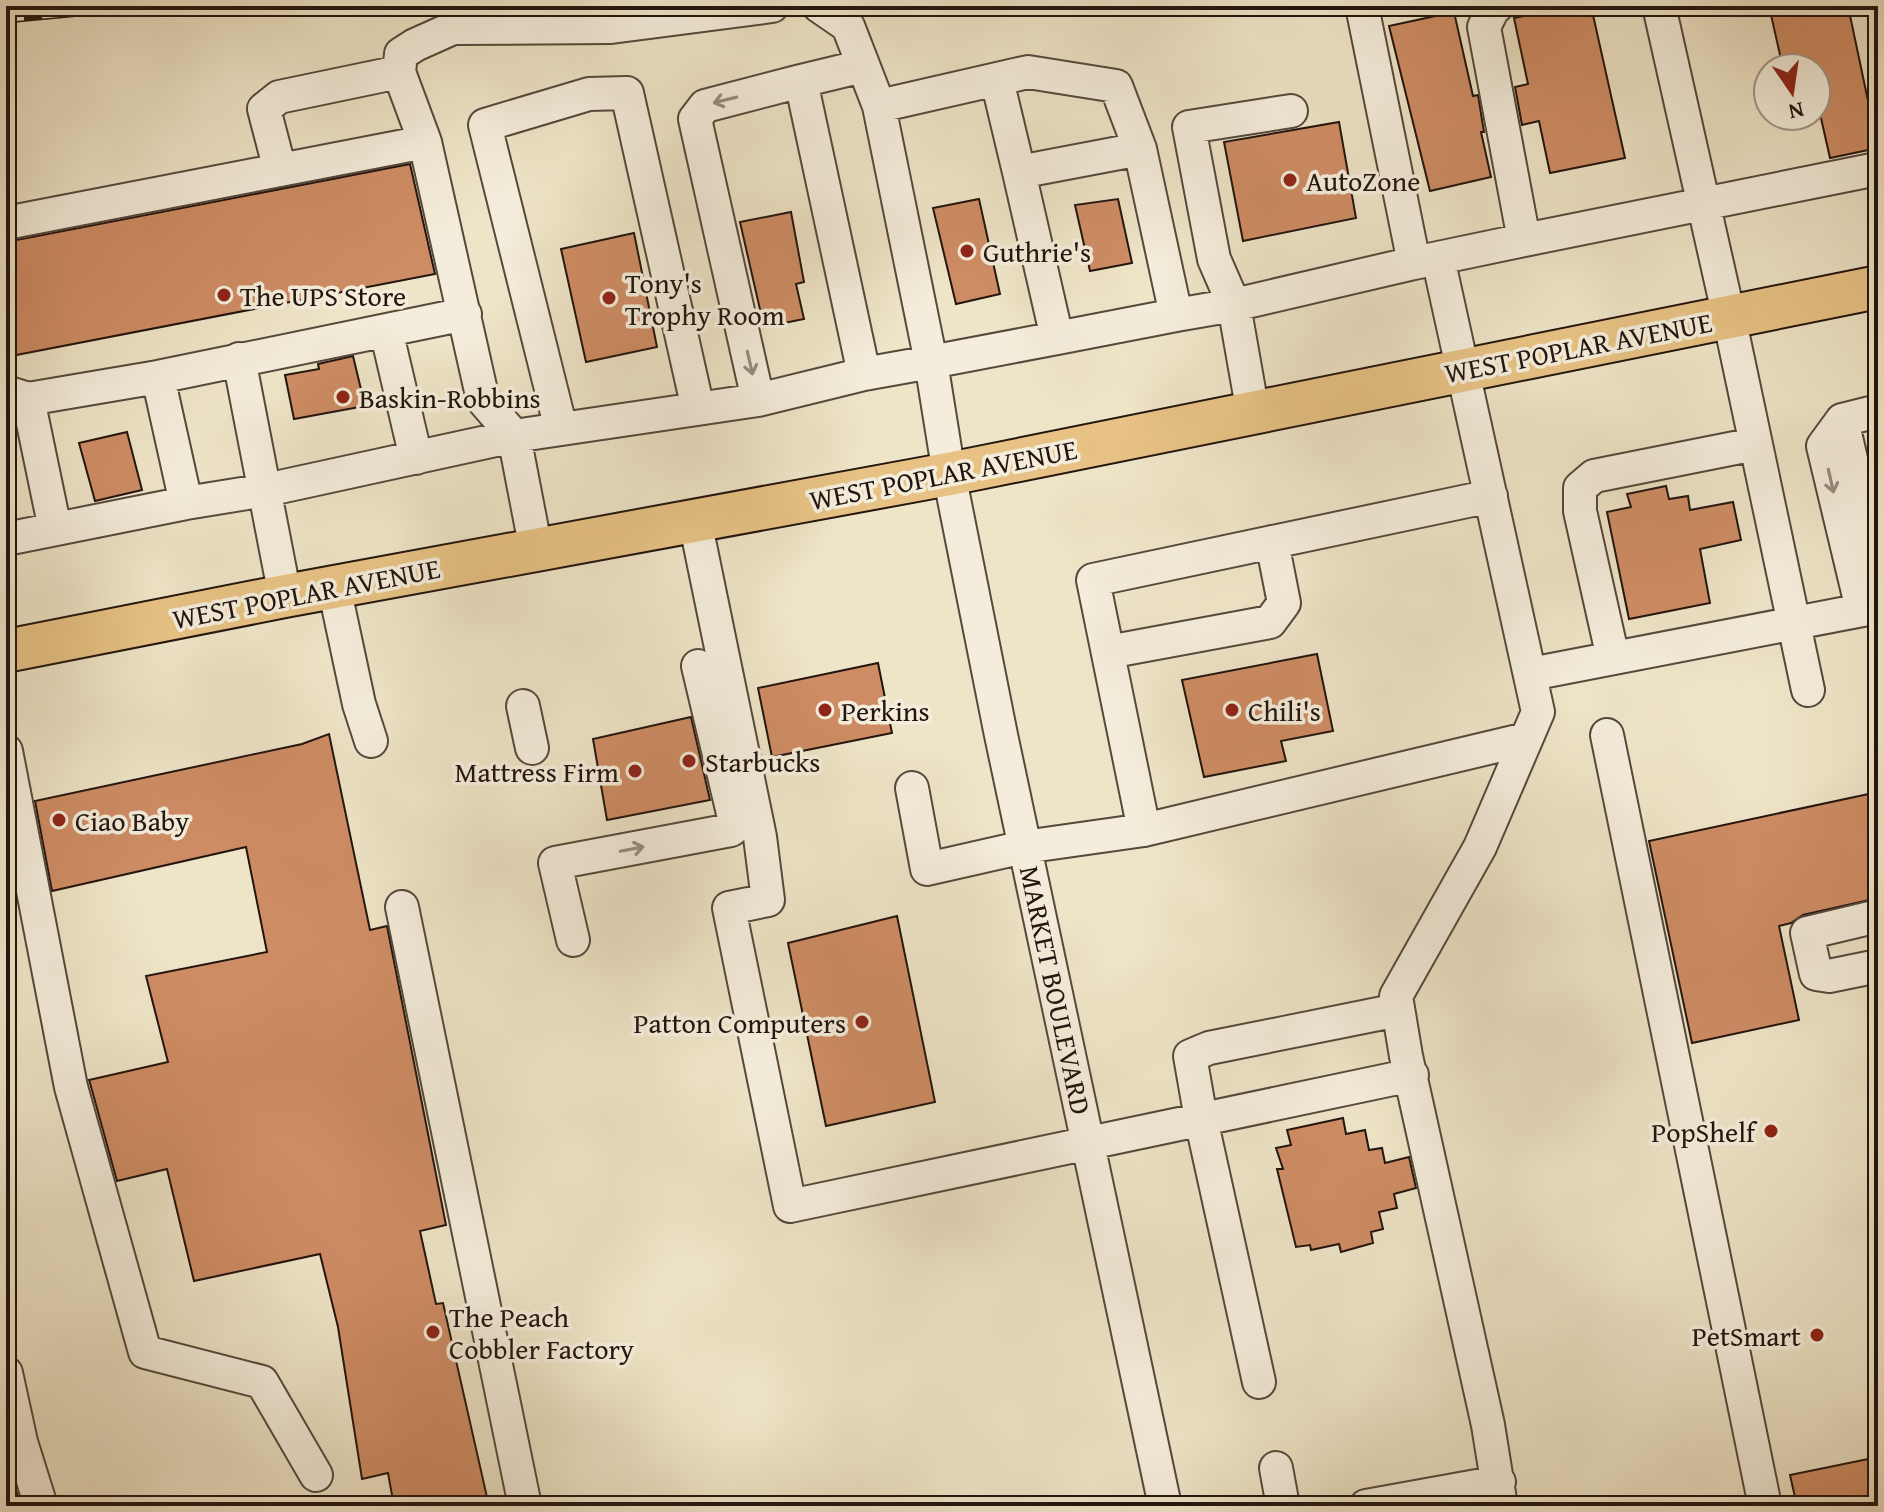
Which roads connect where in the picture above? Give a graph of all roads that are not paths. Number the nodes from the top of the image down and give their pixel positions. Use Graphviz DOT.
graph roads {
  1 [pos="772,6"];
  2 [pos="819,6"];
  3 [pos="1362,6"];
  4 [pos="1497,6"];
  5 [pos="1659,6"];
  6 [pos="863,66"];
  7 [pos="399,72"];
  8 [pos="997,80"];
  9 [pos="801,81"];
  10 [pos="879,106"];
  11 [pos="1291,111"];
  12 [pos="425,142"];
  13 [pos="1140,149"];
  14 [pos="1877,169"];
  15 [pos="280,170"];
  16 [pos="1019,172"];
  17 [pos="1703,203"];
  18 [pos="6,223"];
  19 [pos="1524,240"];
  20 [pos="1426,261"];
  21 [pos="1878,287"];
  22 [pos="1234,305"];
  23 [pos="465,314"];
  24 [pos="1176,315"];
  25 [pos="1729,317"];
  26 [pos="386,330"];
  27 [pos="1057,338"];
  28 [pos="239,359"];
  29 [pos="931,362"];
  30 [pos="1463,370"];
  31 [pos="864,374"];
  32 [pos="158,377"];
  33 [pos="17,396"];
  34 [pos="758,400"];
  35 [pos="698,409"];
  36 [pos="1878,411"];
  37 [pos="1253,413"];
  38 [pos="1842,420"];
  39 [pos="561,429"];
  40 [pos="514,436"];
  41 [pos="1755,444"];
  42 [pos="416,458"];
  43 [pos="949,474"];
  44 [pos="266,490"];
  45 [pos="1491,496"];
  46 [pos="186,503"];
  47 [pos="695,521"];
  48 [pos="55,529"];
  49 [pos="6,539"];
  50 [pos="1272,542"];
  51 [pos="536,550"];
  52 [pos="1878,576"];
  53 [pos="334,587"];
  54 [pos="285,596"];
  55 [pos="1870,608"];
  56 [pos="1793,623"];
  57 [pos="6,651"];
  58 [pos="1108,652"];
  59 [pos="1613,658"];
  60 [pos="698,666"];
  61 [pos="1531,674"];
  62 [pos="1808,690"];
  63 [pos="523,706"];
  64 [pos="1607,735"];
  65 [pos="1526,739"];
  66 [pos="371,741"];
  67 [pos="532,748"];
  68 [pos="6,751"];
  69 [pos="912,788"];
  70 [pos="1144,830"];
  71 [pos="1024,847"];
  72 [pos="402,907"];
  73 [pos="1878,916"];
  74 [pos="573,940"];
  75 [pos="1878,966"];
  76 [pos="1398,1010"];
  77 [pos="1412,1075"];
  78 [pos="1201,1119"];
  79 [pos="1090,1144"];
  80 [pos="6,1373"];
  81 [pos="1259,1382"];
  82 [pos="1276,1468"];
  83 [pos="316,1475"];
  84 [pos="1500,1494"];
  85 [pos="41,1506"];
  86 [pos="525,1506"];
  87 [pos="1165,1506"];
  88 [pos="1283,1506"];
  89 [pos="1366,1506"];
  90 [pos="1765,1506"];
  1 -- 7 [label="street"];
  2 -- 6 [label="street, MARKET BOULEVARD"];
  3 -- 20 [label="street"];
  4 -- 19 [label="street"];
  5 -- 17 [label="street"];
  6 -- 9 [label="street"];
  6 -- 10 [label="street, MARKET BOULEVARD"];
  7 -- 12 [label="street"];
  7 -- 15 [label="street"];
  8 -- 10 [label="street"];
  8 -- 13 [label="street"];
  8 -- 16 [label="street"];
  9 -- 31 [label="street"];
  9 -- 34 [label="street, one-way"];
  10 -- 29 [label="street, MARKET BOULEVARD"];
  11 -- 22 [label="street"];
  12 -- 15 [label="street"];
  12 -- 23 [label="street"];
  13 -- 16 [label="street"];
  13 -- 24 [label="street"];
  14 -- 17 [label="street"];
  15 -- 18 [label="street"];
  16 -- 27 [label="street"];
  17 -- 19 [label="street"];
  17 -- 25 [label="street"];
  19 -- 20 [label="street"];
  20 -- 22 [label="street"];
  20 -- 30 [label="street"];
  21 -- 25 [label="main road, WEST POPLAR AVENUE"];
  22 -- 24 [label="street"];
  22 -- 37 [label="street"];
  23 -- 26 [label="street"];
  23 -- 40 [label="street"];
  24 -- 27 [label="street"];
  25 -- 30 [label="main road, WEST POPLAR AVENUE"];
  25 -- 41 [label="street"];
  26 -- 28 [label="street"];
  26 -- 42 [label="street"];
  27 -- 29 [label="street"];
  28 -- 32 [label="street"];
  28 -- 44 [label="street"];
  29 -- 31 [label="street"];
  29 -- 43 [label="street, MARKET BOULEVARD"];
  30 -- 37 [label="main road, WEST POPLAR AVENUE"];
  30 -- 45 [label="street"];
  31 -- 34 [label="street"];
  32 -- 33 [label="street"];
  32 -- 46 [label="street"];
  33 -- 48 [label="street"];
  34 -- 35 [label="street"];
  35 -- 39 [label="street"];
  35 -- 39 [label="street"];
  36 -- 38 [label="street"];
  37 -- 43 [label="main road, WEST POPLAR AVENUE"];
  38 -- 52 [label="street"];
  38 -- 55 [label="street, one-way"];
  39 -- 40 [label="street"];
  40 -- 42 [label="street"];
  40 -- 51 [label="street"];
  41 -- 56 [label="street"];
  41 -- 59 [label="street"];
  42 -- 44 [label="street"];
  43 -- 47 [label="main road, WEST POPLAR AVENUE"];
  43 -- 71 [label="street, MARKET BOULEVARD"];
  44 -- 46 [label="street"];
  44 -- 54 [label="street"];
  45 -- 50 [label="street"];
  45 -- 61 [label="street"];
  46 -- 48 [label="street"];
  47 -- 51 [label="main road, WEST POPLAR AVENUE"];
  47 -- 79 [label="street"];
  48 -- 49 [label="street"];
  50 -- 58 [label="street"];
  50 -- 58 [label="street"];
  51 -- 53 [label="main road, WEST POPLAR AVENUE"];
  53 -- 54 [label="main road, WEST POPLAR AVENUE"];
  53 -- 66 [label="street"];
  54 -- 57 [label="main road, WEST POPLAR AVENUE"];
  55 -- 56 [label="street"];
  56 -- 59 [label="street"];
  56 -- 62 [label="street"];
  58 -- 70 [label="street"];
  59 -- 61 [label="street"];
  74 -- 60 [label="street, one-way"];
  61 -- 65 [label="street"];
  63 -- 67 [label="street"];
  64 -- 90 [label="street"];
  65 -- 70 [label="street"];
  65 -- 76 [label="street"];
  68 -- 83 [label="street"];
  69 -- 71 [label="street"];
  70 -- 71 [label="street"];
  71 -- 79 [label="street, MARKET BOULEVARD"];
  72 -- 86 [label="street"];
  73 -- 75 [label="street"];
  76 -- 77 [label="street"];
  76 -- 78 [label="street"];
  77 -- 78 [label="street"];
  77 -- 84 [label="street"];
  78 -- 79 [label="street"];
  78 -- 81 [label="street"];
  79 -- 87 [label="street, MARKET BOULEVARD"];
  80 -- 85 [label="street"];
  82 -- 88 [label="street"];
  84 -- 89 [label="street"];
}
